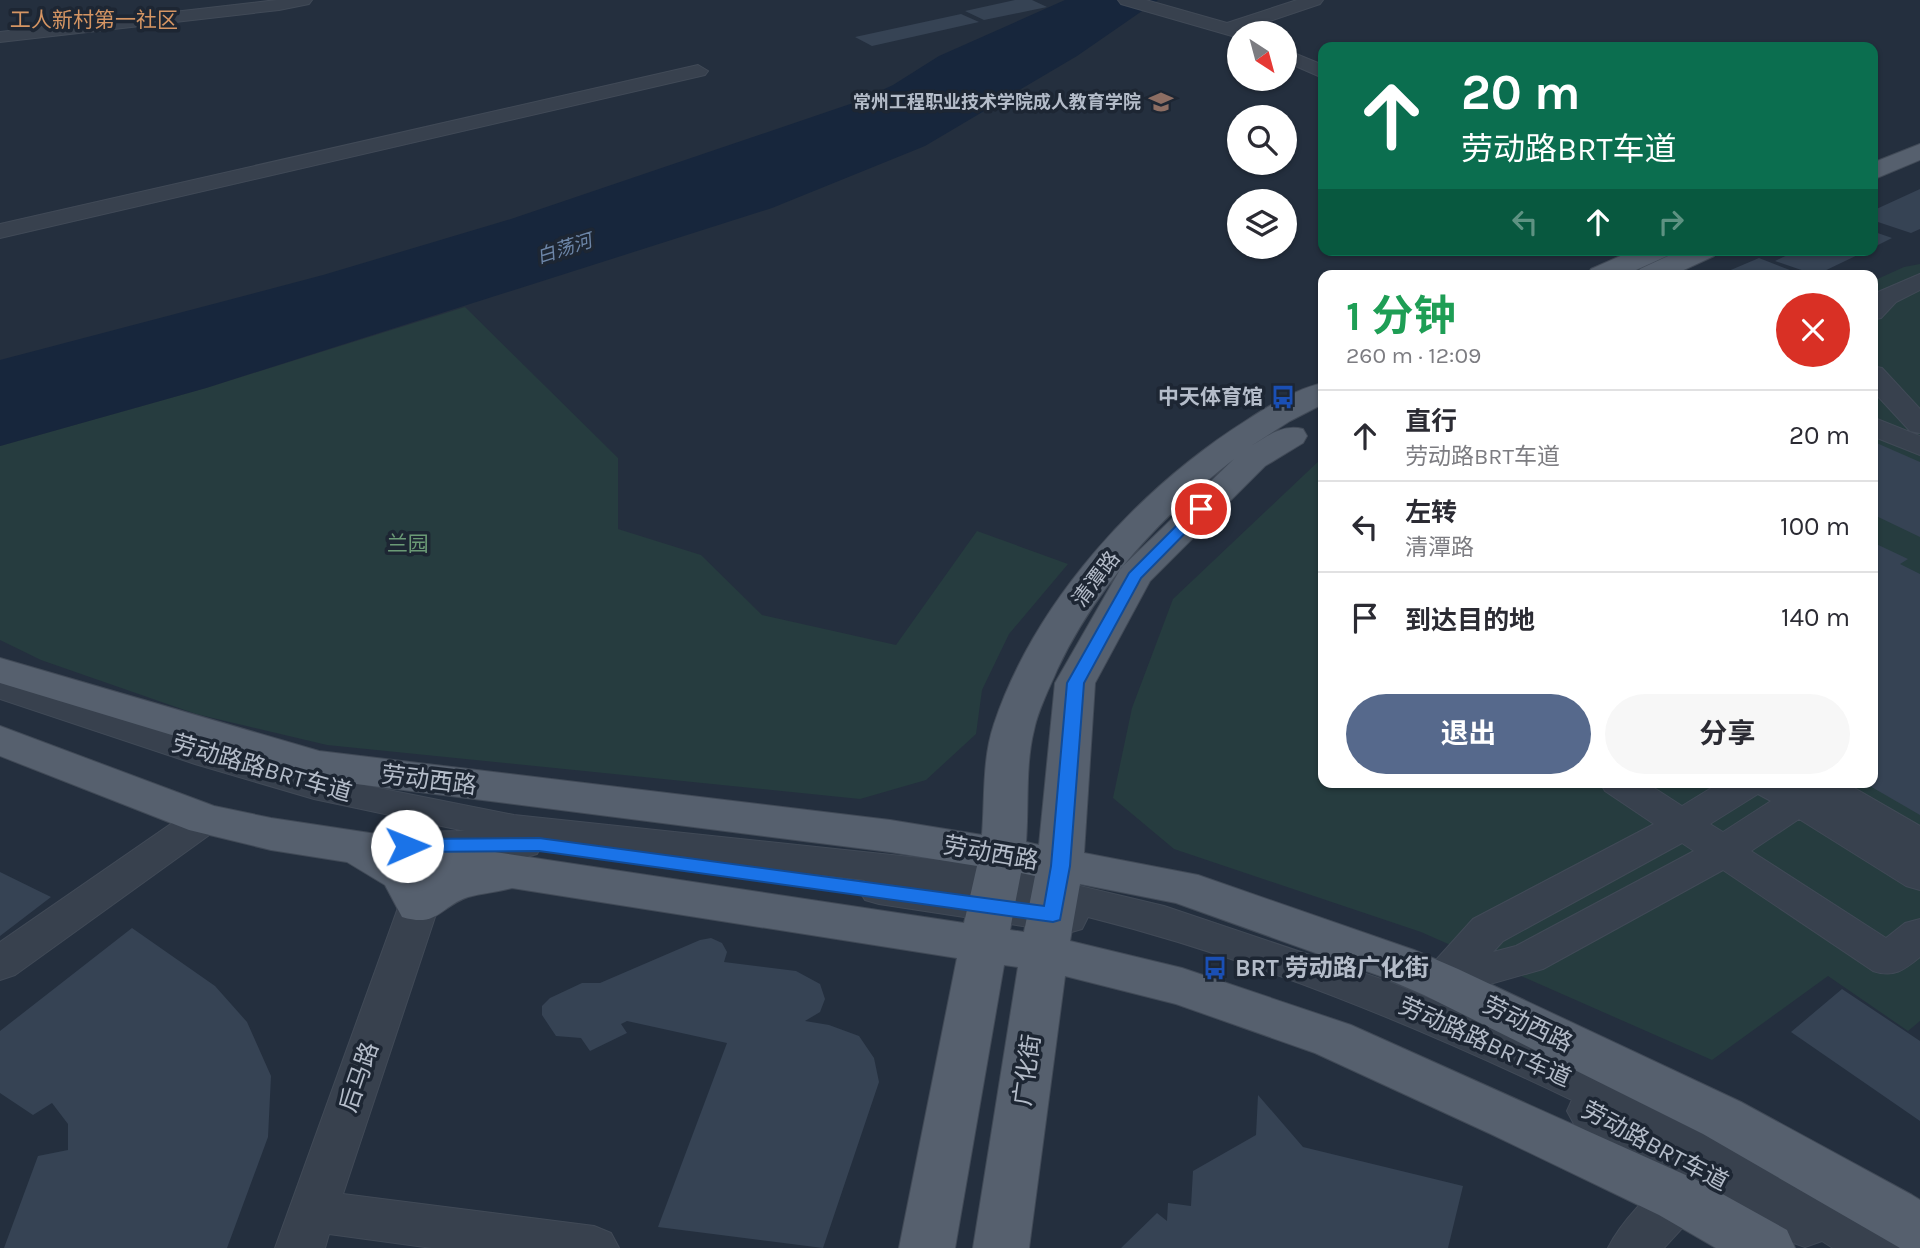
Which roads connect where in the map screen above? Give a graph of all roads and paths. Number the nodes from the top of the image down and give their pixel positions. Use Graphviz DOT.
graph roads {
  1 [pos="303,0"];
  2 [pos="1127,0"];
  3 [pos="1314,0"];
  4 [pos="1261,21"];
  5 [pos="1227,28"];
  6 [pos="0,37"];
  7 [pos="1297,60"];
  8 [pos="1318,70"];
  9 [pos="698,71"];
  10 [pos="1920,133"];
  11 [pos="1878,151"];
  12 [pos="1920,151"];
  13 [pos="1878,170"];
  14 [pos="0,231"];
  15 [pos="1644,256"];
  16 [pos="1691,256"];
  17 [pos="1612,270"];
  18 [pos="1661,270"];
  19 [pos="1920,281"];
  20 [pos="1878,307"];
  21 [pos="1878,380"];
  22 [pos="1318,394"];
  23 [pos="1318,419"];
  24 [pos="1920,425"];
  25 [pos="1878,428"];
  26 [pos="1920,446"];
  27 [pos="0,670"];
  28 [pos="0,687"];
  29 [pos="0,702"];
  30 [pos="0,740"];
  31 [pos="1627,788"];
  32 [pos="1739,788"];
  33 [pos="1800,788"];
  34 [pos="205,819"];
  35 [pos="1682,824"];
  36 [pos="1920,844"];
  37 [pos="354,846"];
  38 [pos="1723,851"];
  39 [pos="530,858"];
  40 [pos="1920,876"];
  41 [pos="994,896"];
  42 [pos="419,905"];
  43 [pos="1053,907"];
  44 [pos="1920,934"];
  45 [pos="0,964"];
  46 [pos="1441,982"];
  47 [pos="1679,1198"];
  48 [pos="306,1229"];
  49 [pos="1920,1230"];
  50 [pos="594,1248"];
  51 [pos="927,1248"];
  52 [pos="1001,1248"];
  53 [pos="1633,1248"];
  54 [pos="1767,1248"];
  55 [pos="1841,1248"];
  56 [pos="1874,1248"];
  1 -- 6 [label="street"];
  2 -- 5 [label="street"];
  3 -- 4 [label="street"];
  7 -- 8 [label="street"];
  9 -- 14 [label="street"];
  10 -- 11 [label="main road"];
  12 -- 13 [label="main road"];
  15 -- 17 [label="main road"];
  16 -- 18 [label="main road"];
  19 -- 20 [label="street"];
  21 -- 24 [label="street"];
  22 -- 41 [label="main road, 清潭路"];
  23 -- 43 [label="main road, 清潭路"];
  25 -- 26 [label="street"];
  27 -- 41 [label="main road, 劳动西路"];
  28 -- 41 [label="street, 劳动路路BRT车道"];
  29 -- 39 [label="street"];
  30 -- 34 [label="main road, 劳动西路"];
  31 -- 35 [label="street"];
  32 -- 35 [label="street"];
  33 -- 36 [label="street"];
  33 -- 38 [label="street"];
  33 -- 40 [label="street"];
  34 -- 37 [label="main road, 劳动西路"];
  34 -- 45 [label="street"];
  35 -- 38 [label="street"];
  35 -- 46 [label="street"];
  37 -- 39 [label="main road, 劳动西路"];
  37 -- 42 [label="main road"];
  38 -- 44 [label="street"];
  38 -- 46 [label="street"];
  39 -- 41 [label="main road, 劳动西路"];
  39 -- 42 [label="main road"];
  41 -- 43 [label="main road, 劳动西路"];
  41 -- 43 [label="main road, 劳动西路"];
  41 -- 51 [label="main road"];
  42 -- 48 [label="street, 后马路"];
  43 -- 46 [label="main road, 劳动西路"];
  43 -- 47 [label="main road, 劳动西路"];
  43 -- 52 [label="main road, 广化街"];
  43 -- 55 [label="street, 劳动路BRT车道"];
  43 -- 56 [label="street, 劳动路路BRT车道"];
  46 -- 49 [label="main road, 劳动西路"];
  47 -- 53 [label="street"];
  47 -- 54 [label="main road, 劳动西路"];
  48 -- 50 [label="street"];
}
